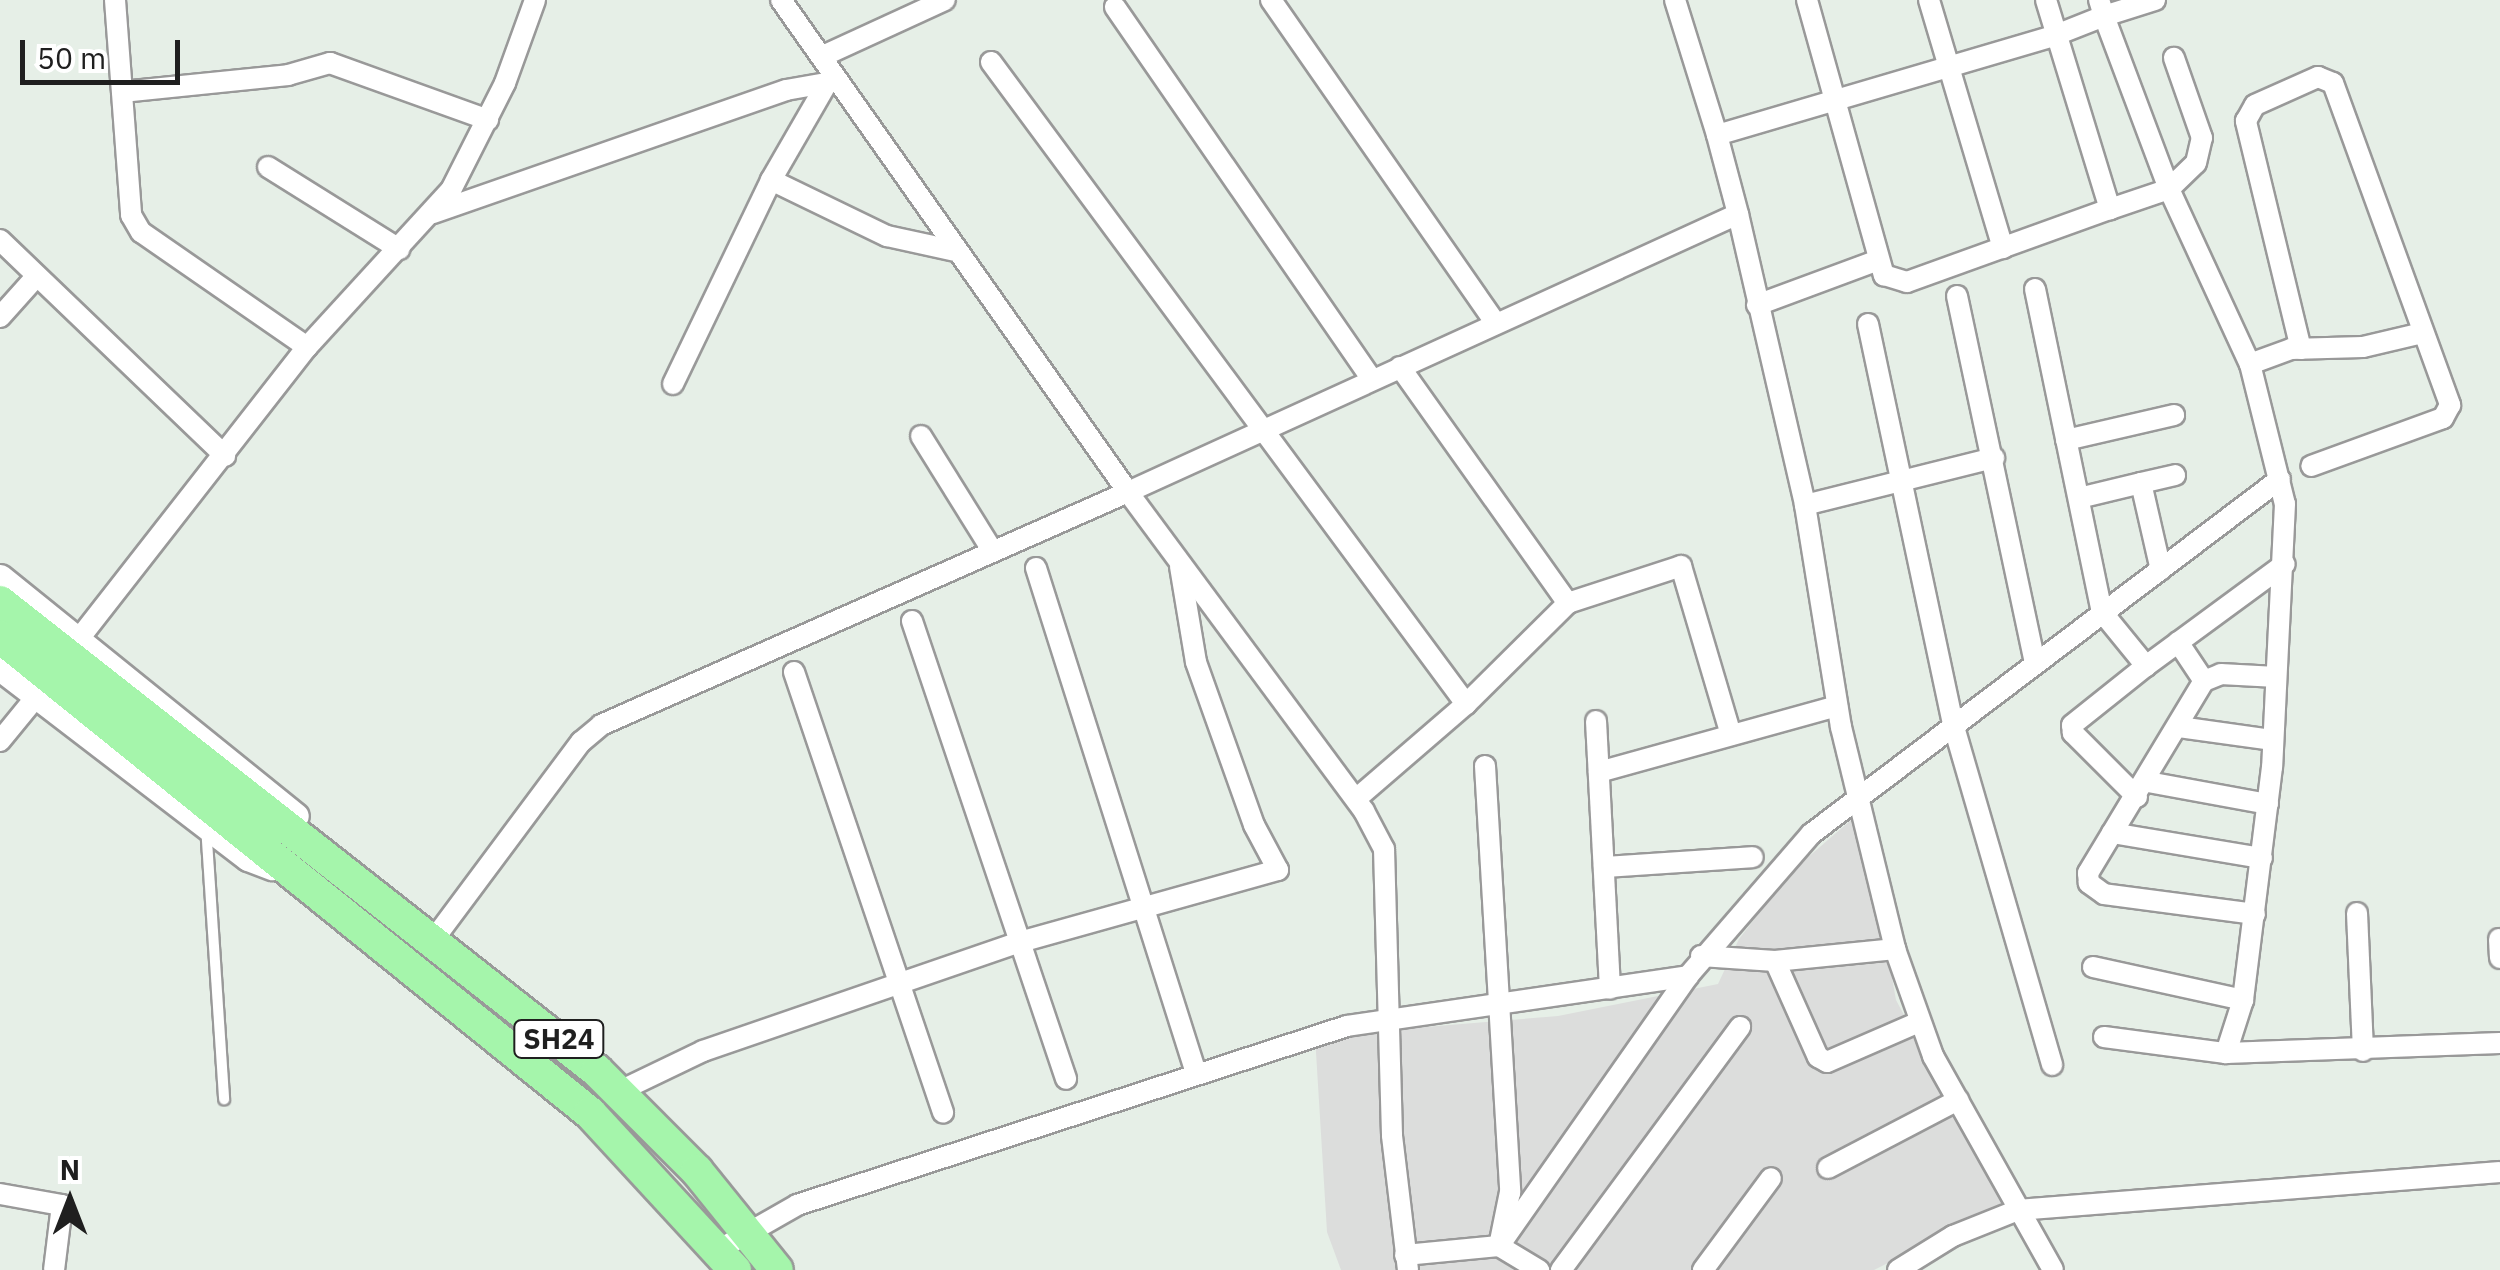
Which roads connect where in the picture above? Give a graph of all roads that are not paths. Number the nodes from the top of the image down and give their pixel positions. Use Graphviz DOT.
graph roads {
  1 [pos="115,0"];
  2 [pos="781,0"];
  3 [pos="945,0"];
  4 [pos="1271,0"];
  5 [pos="1675,0"];
  6 [pos="1807,0"];
  7 [pos="1930,0"];
  8 [pos="2046,0"];
  9 [pos="2156,0"];
  10 [pos="531,1"];
  11 [pos="1115,6"];
  12 [pos="2101,8"];
  13 [pos="2056,35"];
  14 [pos="2174,58"];
  15 [pos="991,62"];
  16 [pos="1946,68"];
  17 [pos="827,71"];
  18 [pos="122,92"];
  19 [pos="1832,101"];
  20 [pos="488,120"];
  21 [pos="1717,135"];
  22 [pos="268,166"];
  23 [pos="771,180"];
  24 [pos="2169,189"];
  25 [pos="2110,209"];
  26 [pos="432,213"];
  27 [pos="1738,214"];
  28 [pos="0,240"];
  29 [pos="2003,248"];
  30 [pos="399,249"];
  31 [pos="956,252"];
  32 [pos="1876,261"];
  33 [pos="34,278"];
  34 [pos="2035,289"];
  35 [pos="1957,296"];
  36 [pos="1758,305"];
  37 [pos="0,317"];
  38 [pos="1496,324"];
  39 [pos="1868,324"];
  40 [pos="2422,332"];
  41 [pos="307,347"];
  42 [pos="2301,348"];
  43 [pos="2250,364"];
  44 [pos="1400,367"];
  45 [pos="1372,380"];
  46 [pos="673,384"];
  47 [pos="2174,415"];
  48 [pos="1259,430"];
  49 [pos="922,436"];
  50 [pos="2066,440"];
  51 [pos="225,456"];
  52 [pos="1994,458"];
  53 [pos="2311,466"];
  54 [pos="2175,475"];
  55 [pos="2280,479"];
  56 [pos="2142,483"];
  57 [pos="1899,484"];
  58 [pos="1128,492"];
  59 [pos="2079,498"];
  60 [pos="1804,505"];
  61 [pos="992,550"];
  62 [pos="1180,564"];
  63 [pos="2285,564"];
  64 [pos="1036,568"];
  65 [pos="2161,570"];
  66 [pos="0,577"];
  67 [pos="0,602"];
  68 [pos="1568,603"];
  69 [pos="2102,612"];
  70 [pos="912,621"];
  71 [pos="0,637"];
  72 [pos="78,640"];
  73 [pos="2178,642"];
  74 [pos="2034,659"];
  75 [pos="2146,666"];
  76 [pos="0,668"];
  77 [pos="794,672"];
  78 [pos="2276,677"];
  79 [pos="2204,681"];
  80 [pos="36,697"];
  81 [pos="1466,704"];
  82 [pos="1838,706"];
  83 [pos="1596,721"];
  84 [pos="2179,727"];
  85 [pos="1954,728"];
  86 [pos="1730,735"];
  87 [pos="2273,740"];
  88 [pos="0,741"];
  89 [pos="1485,766"];
  90 [pos="1599,772"];
  91 [pos="2142,790"];
  92 [pos="1859,798"];
  93 [pos="1356,800"];
  94 [pos="2268,804"];
  95 [pos="214,821"];
  96 [pos="2112,833"];
  97 [pos="310,840"];
  98 [pos="1754,856"];
  99 [pos="2262,858"];
  100 [pos="1604,867"];
  101 [pos="1146,906"];
  102 [pos="2357,913"];
  103 [pos="2255,914"];
  104 [pos="434,939"];
  105 [pos="2500,940"];
  106 [pos="1020,942"];
  107 [pos="1895,949"];
  108 [pos="1701,956"];
  109 [pos="2500,958"];
  110 [pos="1775,961"];
  111 [pos="2092,967"];
  112 [pos="1688,976"];
  113 [pos="898,985"];
  114 [pos="1610,989"];
  115 [pos="1498,1000"];
  116 [pos="2243,1000"];
  117 [pos="1386,1015"];
  118 [pos="1919,1022"];
  119 [pos="1740,1027"];
  120 [pos="2104,1037"];
  121 [pos="2500,1043"];
  122 [pos="2363,1051"];
  123 [pos="2226,1052"];
  124 [pos="2052,1065"];
  125 [pos="1196,1072"];
  126 [pos="1066,1079"];
  127 [pos="620,1091"];
  128 [pos="224,1099"];
  129 [pos="1958,1100"];
  130 [pos="943,1112"];
  131 [pos="1828,1168"];
  132 [pos="2500,1172"];
  133 [pos="1771,1178"];
  134 [pos="1,1198"];
  135 [pos="2018,1210"];
  136 [pos="1499,1246"];
  137 [pos="734,1250"];
  138 [pos="1406,1263"];
  139 [pos="54,1270"];
  140 [pos="777,1270"];
  141 [pos="1539,1270"];
  142 [pos="1561,1270"];
  143 [pos="1703,1270"];
  144 [pos="1898,1270"];
  145 [pos="2053,1270"];
  1 -- 18 [label="street"];
  2 -- 17 [label="street"];
  3 -- 17 [label="street"];
  4 -- 38 [label="street"];
  5 -- 21 [label="street"];
  6 -- 19 [label="street"];
  7 -- 16 [label="street"];
  8 -- 13 [label="street"];
  9 -- 12 [label="street"];
  10 -- 20 [label="street"];
  11 -- 45 [label="street"];
  12 -- 13 [label="street"];
  12 -- 24 [label="street"];
  13 -- 16 [label="street"];
  13 -- 25 [label="street"];
  14 -- 24 [label="street"];
  15 -- 48 [label="street"];
  16 -- 19 [label="street"];
  16 -- 29 [label="street"];
  17 -- 23 [label="street"];
  17 -- 26 [label="street"];
  17 -- 31 [label="street"];
  18 -- 20 [label="street"];
  18 -- 41 [label="street"];
  19 -- 21 [label="street"];
  19 -- 32 [label="street"];
  20 -- 26 [label="street"];
  21 -- 27 [label="street"];
  22 -- 30 [label="street"];
  23 -- 31 [label="street"];
  23 -- 46 [label="street"];
  24 -- 25 [label="street"];
  24 -- 43 [label="street"];
  25 -- 29 [label="street"];
  26 -- 30 [label="street"];
  27 -- 36 [label="street"];
  27 -- 38 [label="street"];
  28 -- 33 [label="street"];
  29 -- 32 [label="street"];
  30 -- 41 [label="street"];
  31 -- 58 [label="street"];
  32 -- 36 [label="street"];
  33 -- 37 [label="street"];
  33 -- 51 [label="street"];
  34 -- 50 [label="street"];
  35 -- 52 [label="street"];
  36 -- 60 [label="street"];
  38 -- 44 [label="street"];
  39 -- 57 [label="street"];
  40 -- 42 [label="street"];
  40 -- 42 [label="street"];
  40 -- 53 [label="street"];
  41 -- 51 [label="street"];
  42 -- 43 [label="street"];
  43 -- 55 [label="street"];
  44 -- 45 [label="street"];
  44 -- 68 [label="street"];
  45 -- 48 [label="street"];
  47 -- 50 [label="street"];
  48 -- 58 [label="street"];
  48 -- 81 [label="street"];
  49 -- 61 [label="street"];
  50 -- 59 [label="street"];
  51 -- 72 [label="street"];
  52 -- 57 [label="street"];
  52 -- 74 [label="street"];
  54 -- 56 [label="street"];
  55 -- 63 [label="street"];
  55 -- 65 [label="street"];
  56 -- 59 [label="street"];
  56 -- 65 [label="street"];
  57 -- 60 [label="street"];
  57 -- 85 [label="street"];
  58 -- 61 [label="street"];
  58 -- 62 [label="street"];
  59 -- 69 [label="street"];
  60 -- 82 [label="street"];
  61 -- 104 [label="street"];
  62 -- 93 [label="street"];
  62 -- 101 [label="street"];
  63 -- 73 [label="street"];
  63 -- 78 [label="street"];
  64 -- 101 [label="street"];
  65 -- 69 [label="street"];
  66 -- 72 [label="street"];
  67 -- 97 [label="main road, SH24"];
  68 -- 81 [label="street"];
  68 -- 86 [label="street"];
  69 -- 74 [label="street"];
  69 -- 75 [label="street"];
  70 -- 106 [label="street"];
  71 -- 95 [label="main road, SH24"];
  72 -- 97 [label="street"];
  73 -- 75 [label="street"];
  73 -- 79 [label="street"];
  74 -- 85 [label="street"];
  75 -- 91 [label="street"];
  76 -- 80 [label="street"];
  77 -- 113 [label="street"];
  78 -- 79 [label="street"];
  78 -- 87 [label="street"];
  79 -- 84 [label="street"];
  80 -- 88 [label="street"];
  80 -- 95 [label="street"];
  81 -- 93 [label="street"];
  82 -- 86 [label="street"];
  82 -- 92 [label="street"];
  83 -- 90 [label="street"];
  84 -- 87 [label="street"];
  84 -- 91 [label="street"];
  85 -- 92 [label="street"];
  85 -- 124 [label="street"];
  86 -- 90 [label="street"];
  87 -- 94 [label="street"];
  89 -- 115 [label="street"];
  90 -- 100 [label="street"];
  91 -- 94 [label="street"];
  91 -- 96 [label="street"];
  92 -- 107 [label="street"];
  92 -- 108 [label="street"];
  93 -- 117 [label="street"];
  94 -- 99 [label="street"];
  95 -- 128 [label="lane"];
  95 -- 137 [label="main road, SH24"];
  96 -- 99 [label="street"];
  96 -- 103 [label="street"];
  97 -- 104 [label="main road, SH24"];
  98 -- 100 [label="street"];
  99 -- 103 [label="street"];
  100 -- 114 [label="street"];
  101 -- 106 [label="street"];
  101 -- 125 [label="street"];
  102 -- 122 [label="street"];
  103 -- 116 [label="street"];
  104 -- 127 [label="main road, SH24"];
  105 -- 109 [label="street"];
  106 -- 113 [label="street"];
  106 -- 126 [label="street"];
  107 -- 110 [label="street"];
  107 -- 118 [label="street"];
  108 -- 110 [label="street"];
  108 -- 112 [label="street"];
  110 -- 118 [label="street"];
  111 -- 116 [label="street"];
  112 -- 114 [label="street"];
  112 -- 136 [label="street"];
  113 -- 127 [label="street"];
  113 -- 130 [label="street"];
  114 -- 115 [label="street"];
  115 -- 117 [label="street"];
  115 -- 136 [label="street"];
  116 -- 123 [label="street"];
  117 -- 125 [label="street"];
  117 -- 138 [label="street"];
  118 -- 129 [label="street"];
  119 -- 142 [label="street"];
  120 -- 123 [label="street"];
  121 -- 122 [label="street"];
  122 -- 123 [label="street"];
  125 -- 137 [label="street"];
  127 -- 137 [label="main road, SH24"];
  129 -- 131 [label="street"];
  129 -- 135 [label="street"];
  132 -- 135 [label="street"];
  133 -- 143 [label="street"];
  134 -- 139 [label="street"];
  135 -- 144 [label="street"];
  135 -- 145 [label="street"];
  136 -- 138 [label="street"];
  136 -- 141 [label="street"];
  137 -- 140 [label="main road, SH24"];
}
